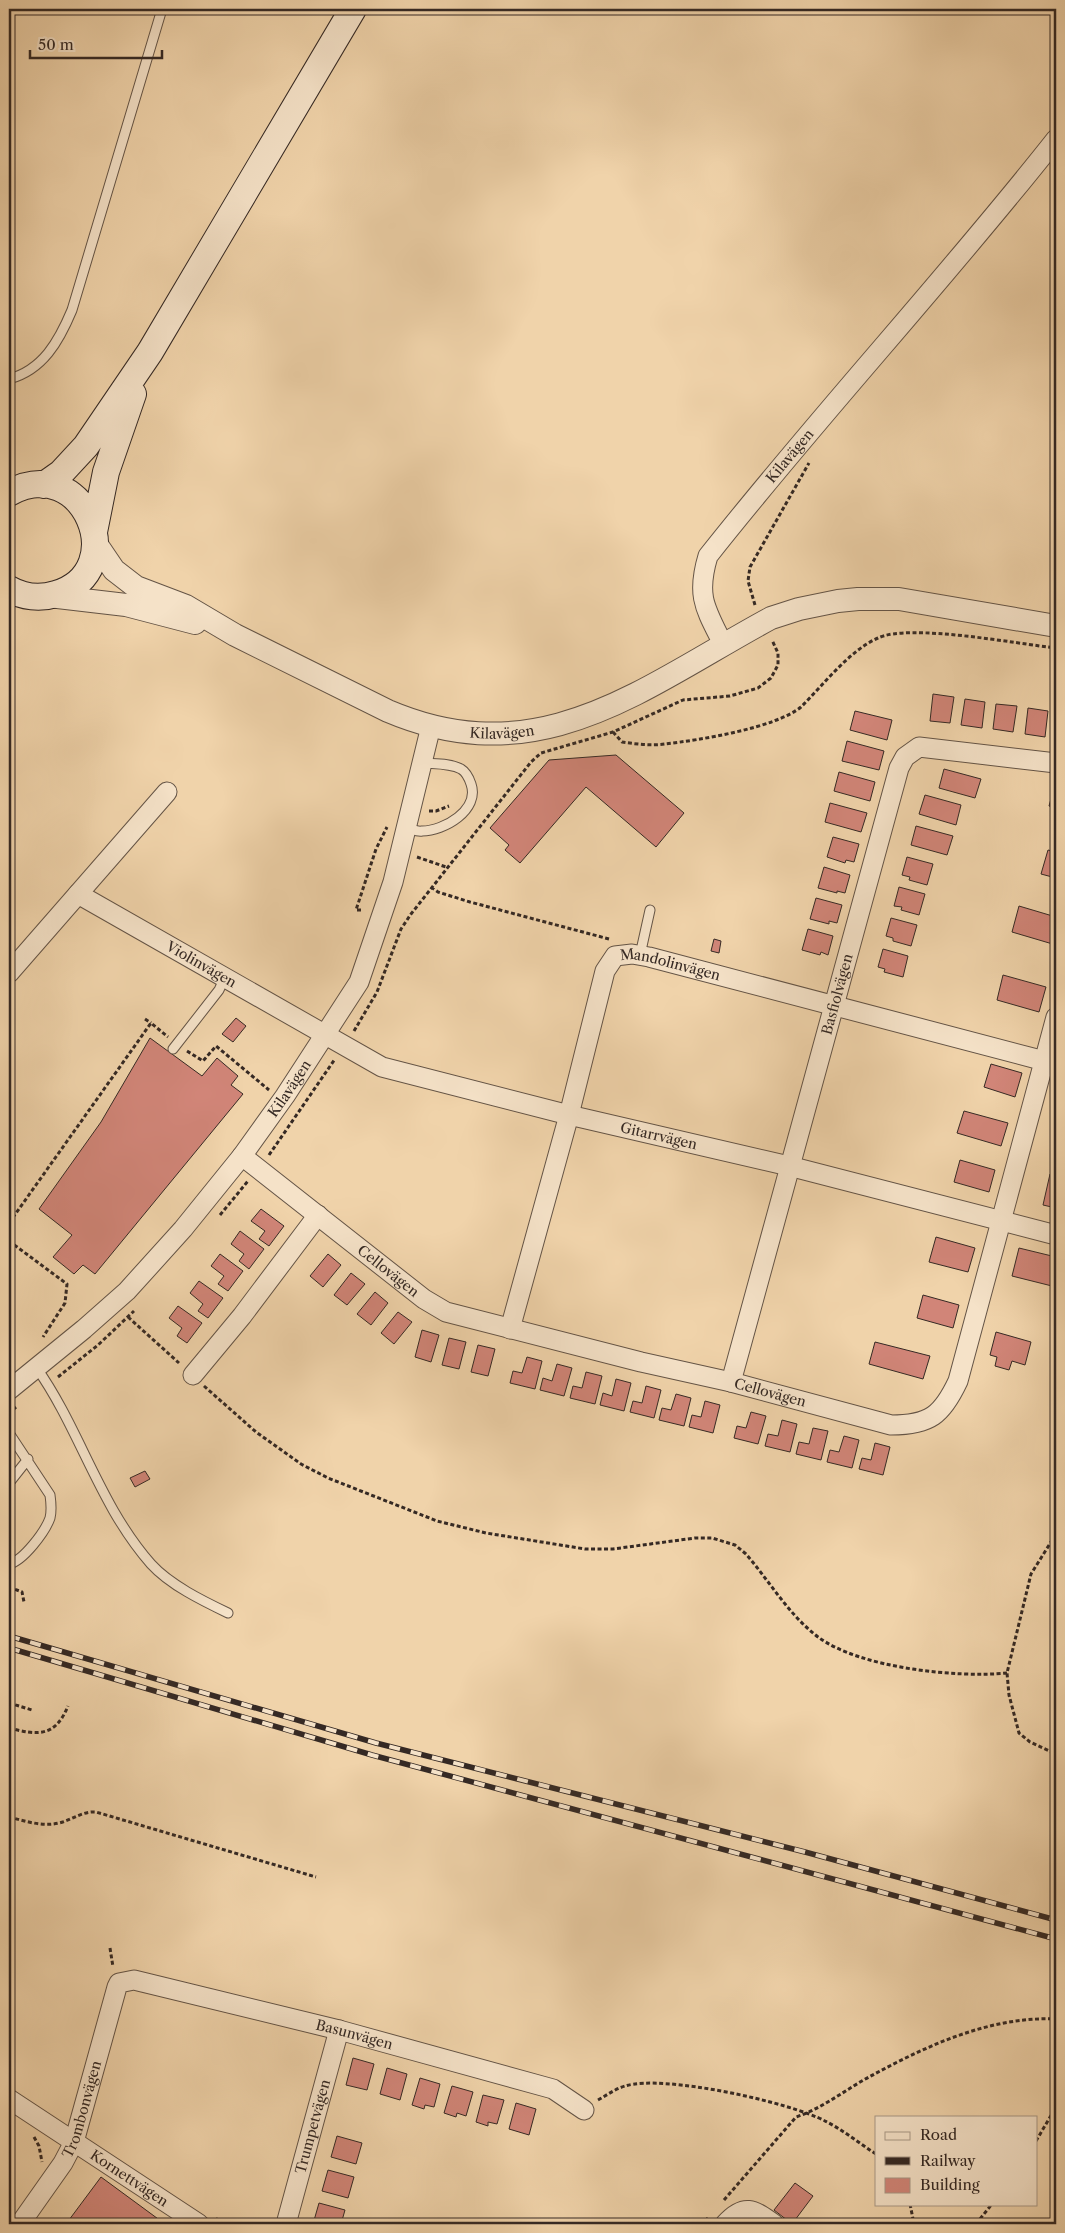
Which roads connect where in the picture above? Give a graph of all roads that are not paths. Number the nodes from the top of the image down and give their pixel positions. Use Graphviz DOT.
graph roads {
  1 [pos="162,9"];
  2 [pos="353,9"];
  3 [pos="1056,139"];
  4 [pos="150,352"];
  5 [pos="9,379"];
  6 [pos="21,487"];
  7 [pos="95,537"];
  8 [pos="24,598"];
  9 [pos="1056,626"];
  10 [pos="235,635"];
  11 [pos="723,644"];
  12 [pos="431,726"];
  13 [pos="423,763"];
  14 [pos="1056,763"];
  15 [pos="166,792"];
  16 [pos="407,828"];
  17 [pos="78,894"];
  18 [pos="650,910"];
  19 [pos="640,955"];
  20 [pos="9,973"];
  21 [pos="224,979"];
  22 [pos="833,1004"];
  23 [pos="1056,1016"];
  24 [pos="324,1036"];
  25 [pos="174,1047"];
  26 [pos="1050,1063"];
  27 [pos="569,1115"];
  28 [pos="242,1156"];
  29 [pos="789,1166"];
  30 [pos="318,1215"];
  31 [pos="1000,1220"];
  32 [pos="1056,1235"];
  33 [pos="510,1329"];
  34 [pos="192,1375"];
  35 [pos="19,1376"];
  36 [pos="731,1382"];
  37 [pos="9,1433"];
  38 [pos="28,1459"];
  39 [pos="9,1483"];
  40 [pos="9,1564"];
  41 [pos="228,1613"];
  42 [pos="119,1983"];
  43 [pos="339,2030"];
  44 [pos="9,2099"];
  45 [pos="584,2110"];
  46 [pos="74,2142"];
  47 [pos="720,2218"];
  48 [pos="205,2221"];
  49 [pos="20,2224"];
  50 [pos="286,2224"];
  51 [pos="774,2224"];
  1 -- 5 [label="lane"];
  2 -- 4 [label="main road"];
  3 -- 11 [label="street, Kilavägen"];
  4 -- 6 [label="main road"];
  4 -- 7 [label="main road"];
  6 -- 7 [label="main road"];
  7 -- 8 [label="main road"];
  7 -- 10 [label="street"];
  8 -- 10 [label="street"];
  9 -- 11 [label="street"];
  10 -- 12 [label="street"];
  11 -- 12 [label="street, Kilavägen"];
  12 -- 13 [label="street, Kilavägen"];
  13 -- 16 [label="street, Kilavägen"];
  13 -- 16 [label="lane"];
  14 -- 22 [label="street, Basfiolvägen"];
  15 -- 17 [label="street"];
  16 -- 24 [label="street, Kilavägen"];
  17 -- 20 [label="street"];
  17 -- 21 [label="street, Violinvägen"];
  18 -- 19 [label="lane"];
  19 -- 22 [label="street, Mandolinvägen"];
  19 -- 27 [label="street, Mandolinvägen"];
  21 -- 24 [label="street, Violinvägen"];
  21 -- 25 [label="lane"];
  22 -- 26 [label="street, Mandolinvägen"];
  22 -- 29 [label="street, Basfiolvägen"];
  23 -- 26 [label="street, Cellovägen"];
  24 -- 27 [label="street, Gitarrvägen"];
  24 -- 28 [label="street, Kilavägen"];
  26 -- 31 [label="street, Cellovägen"];
  27 -- 29 [label="street, Gitarrvägen"];
  27 -- 33 [label="street, Mandolinvägen"];
  28 -- 30 [label="street, Cellovägen"];
  28 -- 35 [label="street, Kilavägen"];
  29 -- 31 [label="street, Gitarrvägen"];
  29 -- 36 [label="street, Basfiolvägen"];
  30 -- 33 [label="street, Cellovägen"];
  30 -- 34 [label="street"];
  31 -- 32 [label="street, Gitarrvägen"];
  31 -- 36 [label="street, Cellovägen"];
  33 -- 36 [label="street, Cellovägen"];
  35 -- 41 [label="lane"];
  37 -- 38 [label="lane"];
  38 -- 39 [label="lane"];
  38 -- 40 [label="lane"];
  42 -- 43 [label="street, Basunvägen"];
  42 -- 46 [label="street, Trombonvägen"];
  43 -- 45 [label="street, Basunvägen"];
  43 -- 50 [label="street, Trumpetvägen"];
  44 -- 46 [label="street, Kornettvägen"];
  46 -- 48 [label="street, Kornettvägen"];
  46 -- 49 [label="street, Trombonvägen"];
  47 -- 51 [label="street"];
}
